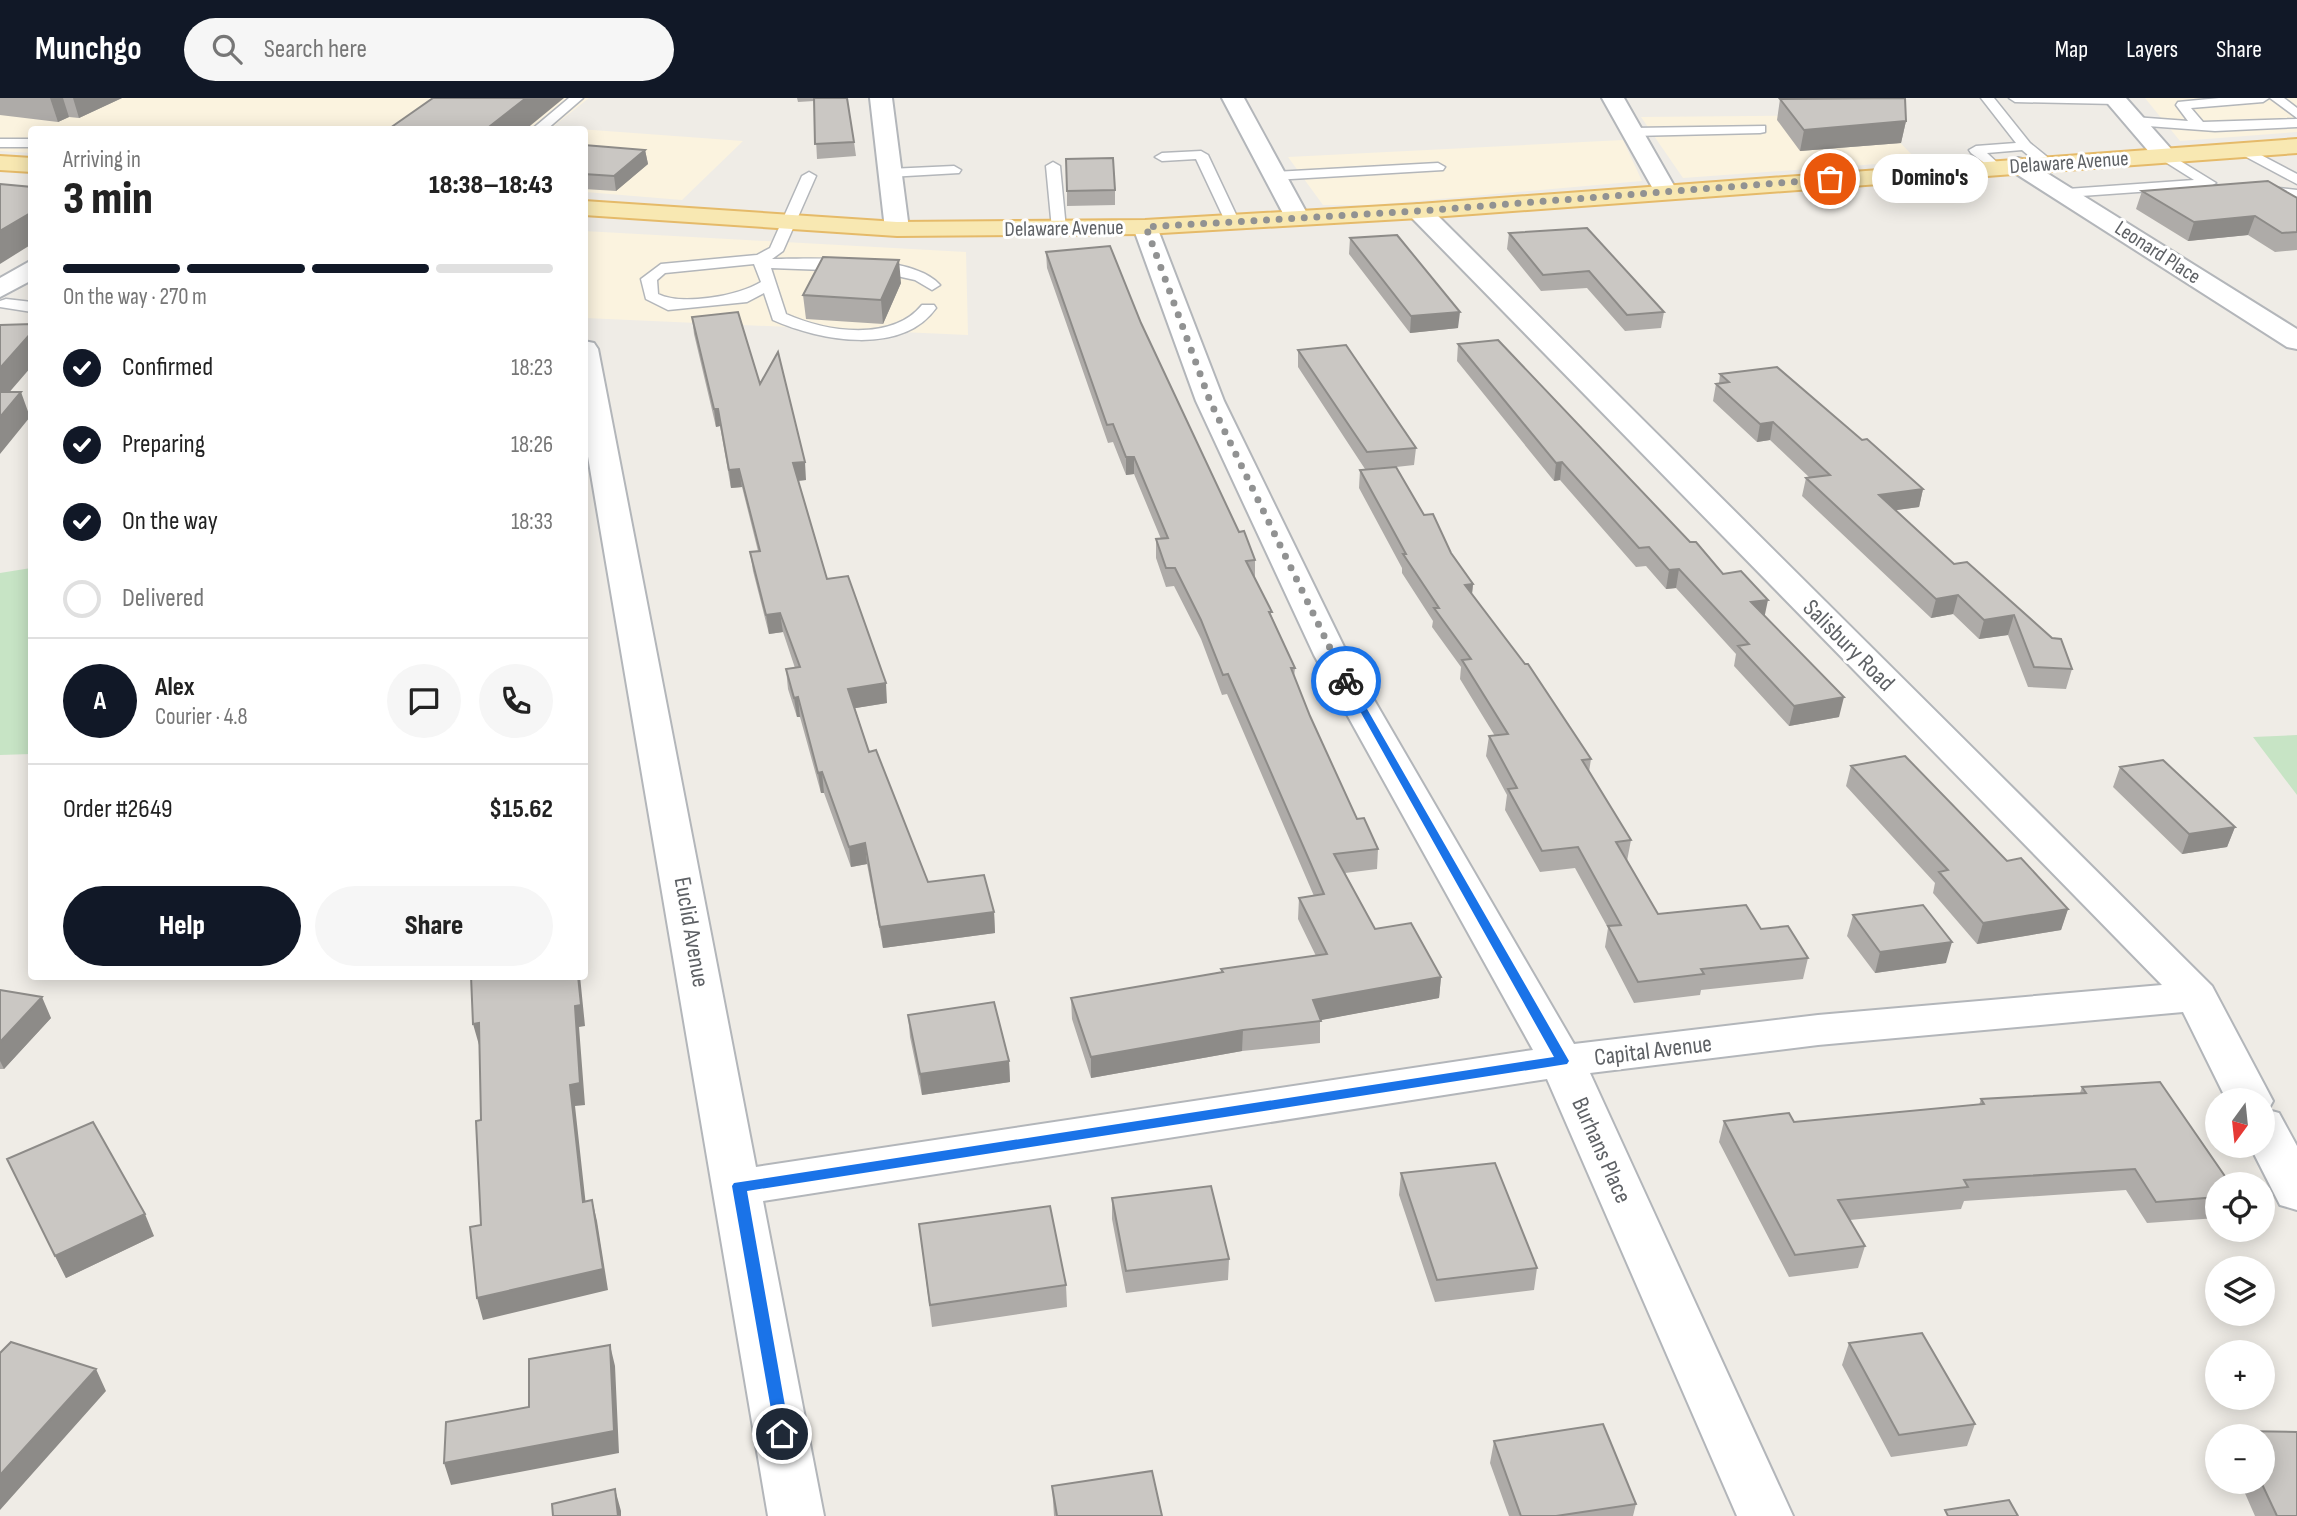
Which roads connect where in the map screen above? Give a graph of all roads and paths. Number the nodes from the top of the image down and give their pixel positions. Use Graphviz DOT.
graph roads {
  1 [pos="577,98"];
  2 [pos="881,98"];
  3 [pos="1233,98"];
  4 [pos="1613,98"];
  5 [pos="1987,98"];
  6 [pos="2015,98"];
  7 [pos="2216,98"];
  8 [pos="2263,98"];
  9 [pos="2276,98"];
  10 [pos="2115,99"];
  11 [pos="2297,114"];
  12 [pos="2134,121"];
  13 [pos="2297,122"];
  14 [pos="542,126"];
  15 [pos="2199,126"];
  16 [pos="1760,129"];
  17 [pos="1632,132"];
  18 [pos="0,143"];
  19 [pos="28,143"];
  20 [pos="2297,146"];
  21 [pos="2242,149"];
  22 [pos="2164,155"];
  23 [pos="1162,157"];
  24 [pos="2013,159"];
  25 [pos="0,163"];
  26 [pos="28,165"];
  27 [pos="1053,166"];
  28 [pos="1438,167"];
  29 [pos="954,170"];
  30 [pos="889,173"];
  31 [pos="809,176"];
  32 [pos="1274,176"];
  33 [pos="2297,180"];
  34 [pos="2209,183"];
  35 [pos="2228,184"];
  36 [pos="2249,188"];
  37 [pos="1665,191"];
  38 [pos="2067,193"];
  39 [pos="2297,194"];
  40 [pos="588,208"];
  41 [pos="1419,211"];
  42 [pos="1298,219"];
  43 [pos="1233,223"];
  44 [pos="787,224"];
  45 [pos="1146,227"];
  46 [pos="897,229"];
  47 [pos="1059,229"];
  48 [pos="761,261"];
  49 [pos="28,274"];
  50 [pos="769,284"];
  51 [pos="932,285"];
  52 [pos="28,292"];
  53 [pos="9,302"];
  54 [pos="928,308"];
  55 [pos="2297,341"];
  56 [pos="588,371"];
  57 [pos="2197,996"];
  58 [pos="1562,1061"];
  59 [pos="2243,1088"];
  60 [pos="2275,1149"];
  61 [pos="739,1186"];
  62 [pos="2297,1192"];
  63 [pos="796,1516"];
  64 [pos="1765,1516"];
  1 -- 14 [label="lane"];
  2 -- 30 [label="street"];
  3 -- 32 [label="street"];
  4 -- 17 [label="street"];
  5 -- 24 [label="lane"];
  6 -- 10 [label="lane"];
  7 -- 15 [label="lane"];
  8 -- 15 [label="lane"];
  9 -- 11 [label="lane"];
  10 -- 12 [label="street"];
  12 -- 15 [label="lane"];
  12 -- 22 [label="street"];
  13 -- 15 [label="lane"];
  16 -- 17 [label="lane"];
  17 -- 37 [label="street"];
  18 -- 19 [label="lane"];
  20 -- 21 [label="main road, Delaware Avenue"];
  21 -- 22 [label="main road, Delaware Avenue"];
  21 -- 33 [label="lane"];
  22 -- 24 [label="main road, Delaware Avenue"];
  22 -- 34 [label="lane"];
  23 -- 43 [label="lane"];
  24 -- 37 [label="main road, Delaware Avenue"];
  24 -- 38 [label="street, Leonard Place"];
  25 -- 26 [label="main road"];
  27 -- 47 [label="lane"];
  28 -- 32 [label="lane"];
  29 -- 30 [label="lane"];
  30 -- 46 [label="street"];
  31 -- 44 [label="lane"];
  32 -- 42 [label="street"];
  34 -- 35 [label="lane"];
  34 -- 38 [label="lane"];
  36 -- 39 [label="lane"];
  37 -- 41 [label="main road, Delaware Avenue"];
  38 -- 55 [label="street, Leonard Place"];
  40 -- 44 [label="main road, Delaware Avenue"];
  41 -- 42 [label="main road, Delaware Avenue"];
  41 -- 57 [label="street, Salisbury Road"];
  42 -- 43 [label="main road, Delaware Avenue"];
  43 -- 45 [label="main road, Delaware Avenue"];
  44 -- 46 [label="main road, Delaware Avenue"];
  44 -- 48 [label="lane"];
  45 -- 47 [label="main road, Delaware Avenue"];
  45 -- 58 [label="street, Burhans Place"];
  46 -- 47 [label="main road, Delaware Avenue"];
  48 -- 50 [label="lane"];
  48 -- 50 [label="lane"];
  48 -- 51 [label="lane"];
  49 -- 53 [label="street"];
  50 -- 54 [label="lane"];
  52 -- 53 [label="street"];
  56 -- 61 [label="street, Euclid Avenue"];
  57 -- 58 [label="street, Capital Avenue"];
  57 -- 59 [label="street, Salisbury Road"];
  58 -- 61 [label="street, Capital Avenue"];
  58 -- 64 [label="street, Burhans Place"];
  60 -- 62 [label="street"];
  61 -- 63 [label="street, Euclid Avenue"];
}
